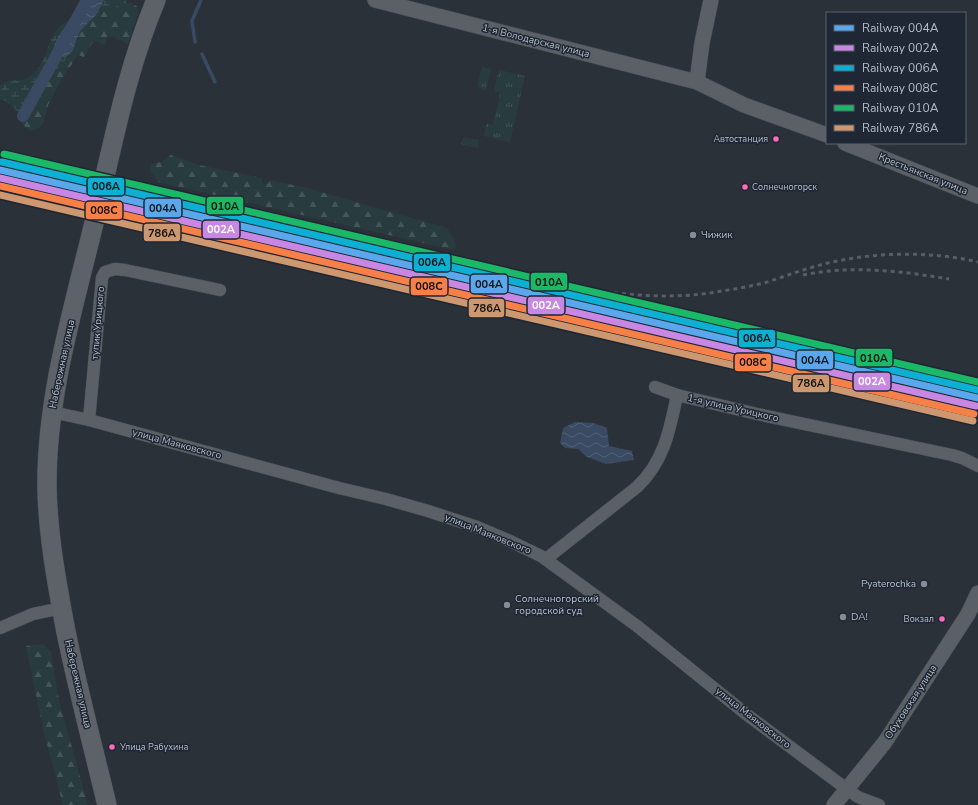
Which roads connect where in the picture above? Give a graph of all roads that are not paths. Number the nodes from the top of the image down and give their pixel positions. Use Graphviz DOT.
graph roads {
  1 [pos="156,0"];
  2 [pos="375,0"];
  3 [pos="711,0"];
  4 [pos="697,82"];
  5 [pos="826,136"];
  6 [pos="848,144"];
  7 [pos="978,196"];
  8 [pos="220,290"];
  9 [pos="655,388"];
  10 [pos="677,394"];
  11 [pos="52,412"];
  12 [pos="89,420"];
  13 [pos="978,466"];
  14 [pos="546,559"];
  15 [pos="978,592"];
  16 [pos="62,608"];
  17 [pos="0,628"];
  18 [pos="846,789"];
  19 [pos="107,805"];
  20 [pos="834,805"];
  21 [pos="879,805"];
  1 -- 11 [label="main road, Набережная улица"];
  2 -- 4 [label="street, 1-я Володарская улица"];
  3 -- 4 [label="street"];
  4 -- 5 [label="street"];
  6 -- 7 [label="street, Крестьянская улица"];
  8 -- 12 [label="street, тупик Урицкого"];
  9 -- 10 [label="street"];
  10 -- 13 [label="street, 1-я улица Урицкого"];
  10 -- 14 [label="street, 1-я улица Урицкого"];
  11 -- 12 [label="street, улица Маяковского"];
  11 -- 16 [label="main road, Набережная улица"];
  12 -- 14 [label="street, улица Маяковского"];
  14 -- 18 [label="street, улица Маяковского"];
  15 -- 18 [label="street, Обуховская улица"];
  16 -- 17 [label="street"];
  16 -- 19 [label="main road, Набережная улица"];
  18 -- 20 [label="street, Обуховская улица"];
  18 -- 21 [label="street, улица Маяковского"];
}
